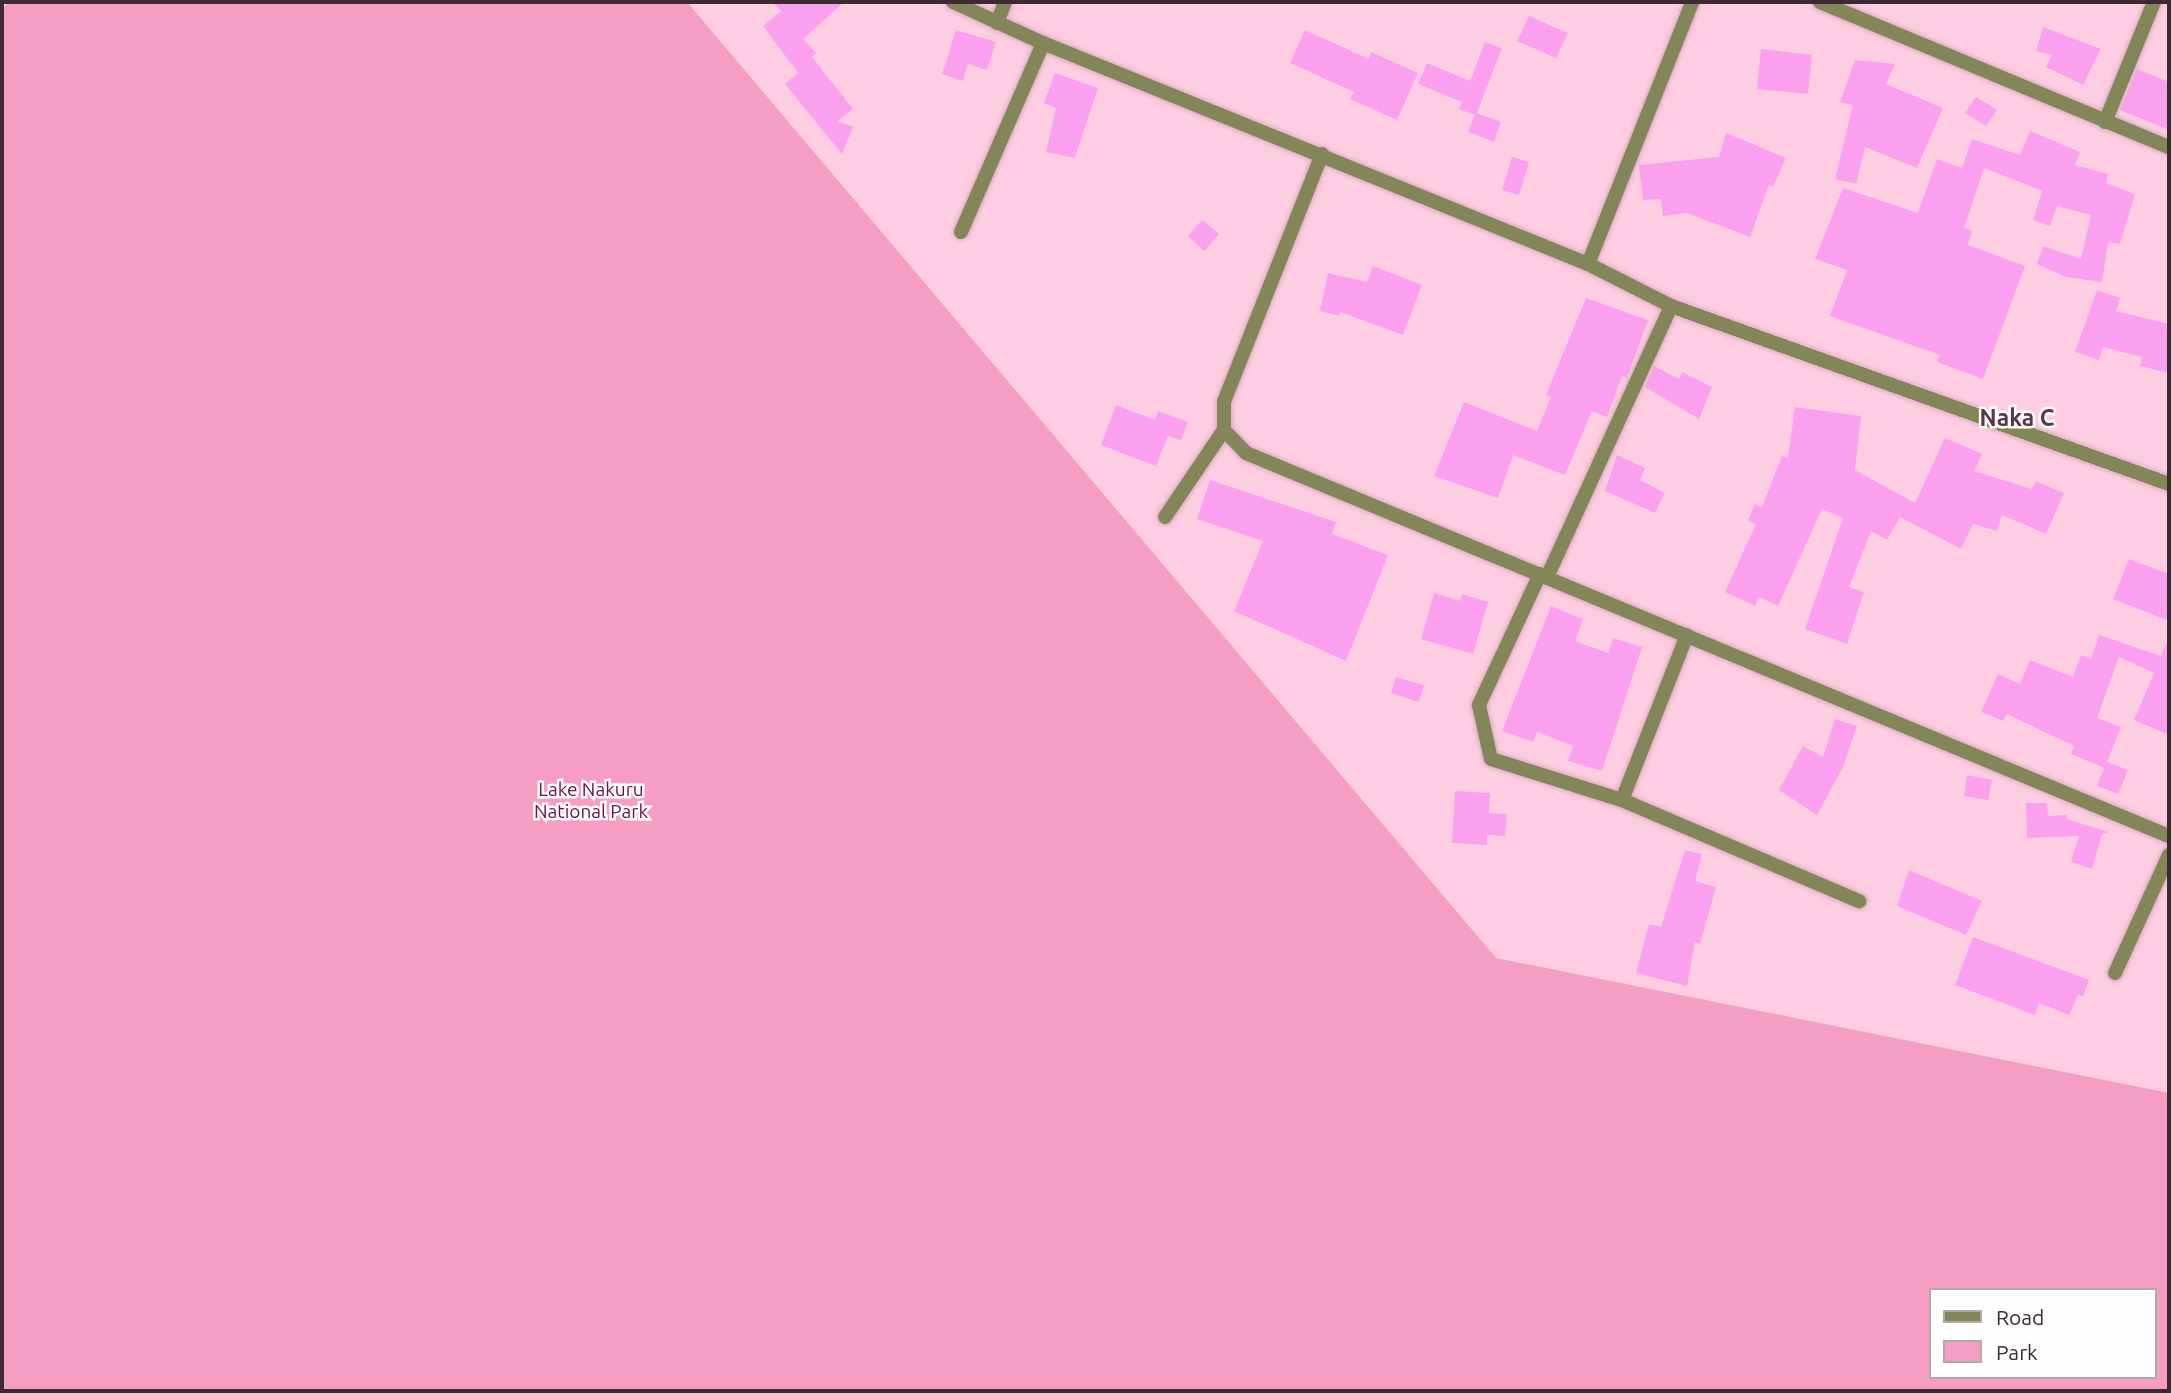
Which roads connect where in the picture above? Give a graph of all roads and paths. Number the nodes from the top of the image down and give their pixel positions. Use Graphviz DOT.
graph roads {
  1 [pos="954,2"];
  2 [pos="1005,2"];
  3 [pos="1692,2"];
  4 [pos="1820,2"];
  5 [pos="2154,2"];
  6 [pos="997,23"];
  7 [pos="1043,43"];
  8 [pos="2105,122"];
  9 [pos="2169,148"];
  10 [pos="1322,154"];
  11 [pos="961,232"];
  12 [pos="1588,264"];
  13 [pos="1671,306"];
  14 [pos="1224,430"];
  15 [pos="2169,484"];
  16 [pos="1165,517"];
  17 [pos="1544,575"];
  18 [pos="1687,635"];
  19 [pos="1622,800"];
  20 [pos="2169,836"];
  21 [pos="2169,855"];
  22 [pos="1859,901"];
  23 [pos="2115,973"];
  1 -- 6 [label="street"];
  2 -- 6 [label="street"];
  3 -- 12 [label="street"];
  4 -- 8 [label="street"];
  5 -- 8 [label="street"];
  6 -- 7 [label="street"];
  7 -- 10 [label="street"];
  7 -- 11 [label="street"];
  8 -- 9 [label="street"];
  10 -- 12 [label="street"];
  10 -- 14 [label="street"];
  12 -- 13 [label="street"];
  13 -- 15 [label="street"];
  13 -- 17 [label="street"];
  14 -- 16 [label="street"];
  14 -- 17 [label="street"];
  17 -- 18 [label="street"];
  17 -- 19 [label="street"];
  18 -- 19 [label="street"];
  18 -- 20 [label="street"];
  19 -- 22 [label="street"];
  21 -- 23 [label="street"];
}
